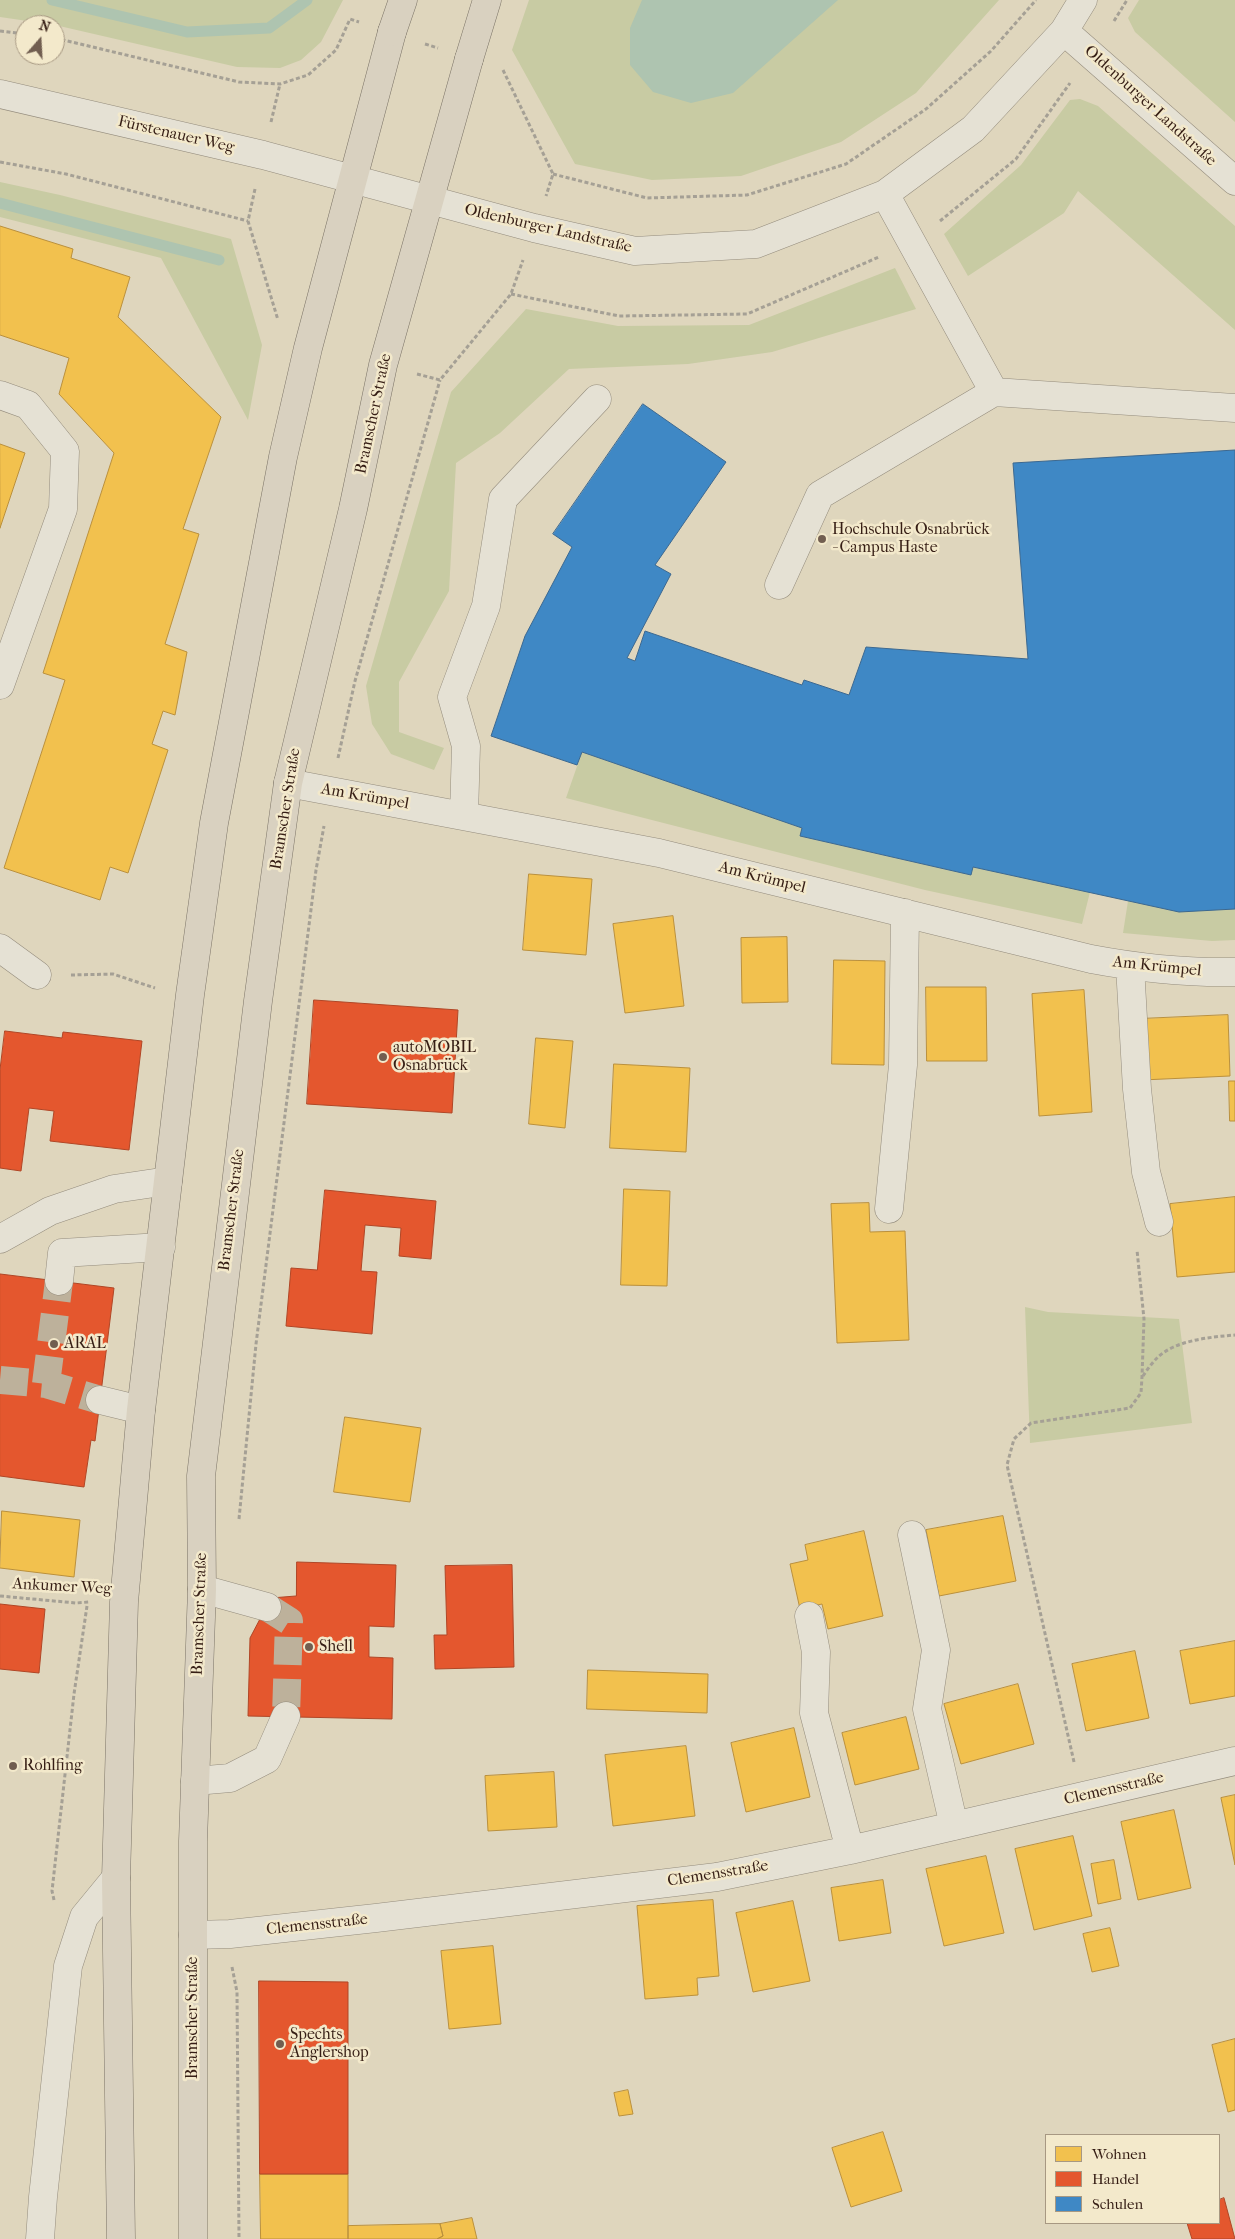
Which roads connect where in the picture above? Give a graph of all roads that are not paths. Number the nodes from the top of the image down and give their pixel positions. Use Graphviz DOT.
graph roads {
  1 [pos="403,0"];
  2 [pos="487,0"];
  3 [pos="1084,0"];
  4 [pos="1064,31"];
  5 [pos="0,94"];
  6 [pos="352,179"];
  7 [pos="1235,181"];
  8 [pos="884,194"];
  9 [pos="430,201"];
  10 [pos="994,392"];
  11 [pos="0,396"];
  12 [pos="597,399"];
  13 [pos="1235,408"];
  14 [pos="779,585"];
  15 [pos="0,685"];
  16 [pos="288,783"];
  17 [pos="464,815"];
  18 [pos="905,913"];
  19 [pos="0,948"];
  20 [pos="1130,966"];
  21 [pos="1235,972"];
  22 [pos="37,975"];
  23 [pos="168,1182"];
  24 [pos="889,1209"];
  25 [pos="1159,1222"];
  26 [pos="0,1239"];
  27 [pos="161,1247"];
  28 [pos="59,1281"];
  29 [pos="100,1400"];
  30 [pos="141,1410"];
  31 [pos="912,1535"];
  32 [pos="202,1589"];
  33 [pos="267,1607"];
  34 [pos="809,1616"];
  35 [pos="286,1716"];
  36 [pos="1235,1761"];
  37 [pos="195,1781"];
  38 [pos="954,1826"];
  39 [pos="850,1850"];
  40 [pos="116,1878"];
  41 [pos="193,1935"];
  42 [pos="40,2239"];
  43 [pos="121,2239"];
  44 [pos="193,2239"];
  1 -- 6 [label="main road"];
  2 -- 9 [label="main road, Bramscher Straße"];
  3 -- 4 [label="street, Oldenburger Landstraße"];
  4 -- 7 [label="street, Oldenburger Landstraße"];
  4 -- 8 [label="street, Oldenburger Landstraße"];
  5 -- 6 [label="street, Fürstenauer Weg"];
  6 -- 9 [label="street, Oldenburger Landstraße"];
  6 -- 23 [label="main road"];
  8 -- 9 [label="street, Oldenburger Landstraße"];
  8 -- 10 [label="street"];
  9 -- 16 [label="main road, Bramscher Straße"];
  10 -- 13 [label="street"];
  10 -- 14 [label="street"];
  11 -- 15 [label="street"];
  12 -- 17 [label="street"];
  16 -- 17 [label="street, Am Krümpel"];
  16 -- 32 [label="main road, Bramscher Straße"];
  17 -- 18 [label="street, Am Krümpel"];
  18 -- 20 [label="street, Am Krümpel"];
  18 -- 24 [label="street"];
  19 -- 22 [label="street"];
  20 -- 21 [label="street, Am Krümpel"];
  20 -- 25 [label="street"];
  23 -- 26 [label="street"];
  23 -- 27 [label="main road"];
  27 -- 28 [label="street"];
  27 -- 30 [label="main road"];
  29 -- 30 [label="street"];
  30 -- 40 [label="main road"];
  31 -- 38 [label="street"];
  32 -- 33 [label="street"];
  32 -- 37 [label="main road, Bramscher Straße"];
  34 -- 39 [label="street"];
  35 -- 37 [label="street"];
  36 -- 38 [label="street, Clemensstraße"];
  37 -- 41 [label="main road, Bramscher Straße"];
  38 -- 39 [label="street, Clemensstraße"];
  39 -- 41 [label="street, Clemensstraße"];
  40 -- 42 [label="street"];
  40 -- 43 [label="main road"];
  41 -- 44 [label="main road, Bramscher Straße"];
}
